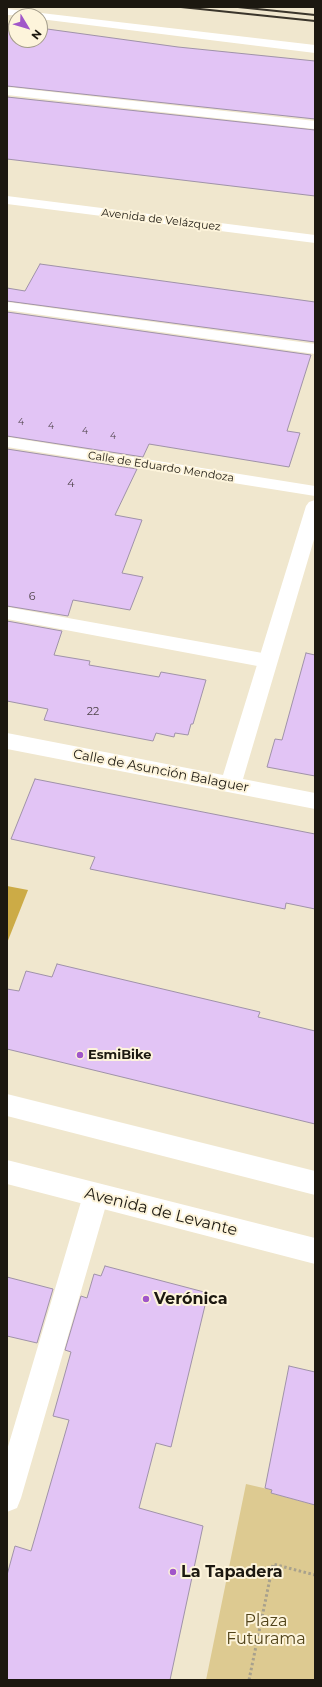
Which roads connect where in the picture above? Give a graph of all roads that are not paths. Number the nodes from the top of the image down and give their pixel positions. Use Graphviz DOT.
graph roads {
  1 [pos="48,17"];
  2 [pos="315,49"];
  3 [pos="7,91"];
  4 [pos="315,125"];
  5 [pos="7,188"];
  6 [pos="7,200"];
  7 [pos="315,225"];
  8 [pos="315,239"];
  9 [pos="7,306"];
  10 [pos="315,349"];
  11 [pos="7,442"];
  12 [pos="315,491"];
  13 [pos="315,506"];
  14 [pos="7,613"];
  15 [pos="268,661"];
  16 [pos="8,743"];
  17 [pos="231,784"];
  18 [pos="315,801"];
  19 [pos="7,1105"];
  20 [pos="7,1172"];
  21 [pos="315,1183"];
  22 [pos="96,1195"];
  23 [pos="315,1251"];
  24 [pos="7,1498"];
  1 -- 2 [label="lane"];
  3 -- 4 [label="lane"];
  5 -- 7 [label="street, Avenida de Velázquez"];
  6 -- 8 [label="street, Avenida de Velázquez"];
  9 -- 10 [label="lane"];
  11 -- 12 [label="lane, Calle de Eduardo Mendoza"];
  13 -- 15 [label="street"];
  14 -- 15 [label="lane"];
  15 -- 17 [label="street"];
  16 -- 17 [label="street, Calle de Asunción Balaguer"];
  17 -- 18 [label="street, Calle de Asunción Balaguer"];
  19 -- 21 [label="street"];
  20 -- 22 [label="street, Avenida de Levante"];
  22 -- 23 [label="street, Avenida de Levante"];
  22 -- 24 [label="lane"];
}
